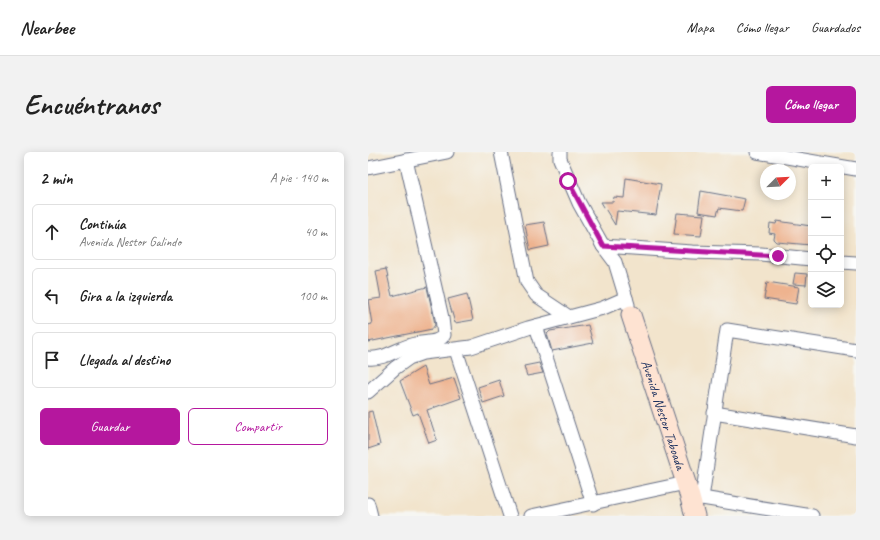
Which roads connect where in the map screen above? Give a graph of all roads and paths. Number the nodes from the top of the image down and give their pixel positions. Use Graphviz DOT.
graph roads {
  1 [pos="447,152"];
  2 [pos="501,152"];
  3 [pos="560,152"];
  4 [pos="759,152"];
  5 [pos="406,160"];
  6 [pos="368,168"];
  7 [pos="856,169"];
  8 [pos="603,246"];
  9 [pos="808,259"];
  10 [pos="844,262"];
  11 [pos="856,263"];
  12 [pos="628,306"];
  13 [pos="569,317"];
  14 [pos="536,326"];
  15 [pos="456,350"];
  16 [pos="856,350"];
  17 [pos="368,358"];
  18 [pos="368,392"];
  19 [pos="714,413"];
  20 [pos="856,436"];
  21 [pos="694,499"];
  22 [pos="368,504"];
  23 [pos="593,504"];
  24 [pos="550,514"];
  25 [pos="371,516"];
  26 [pos="510,516"];
  27 [pos="531,516"];
  28 [pos="812,516"];
  1 -- 5 [label="street"];
  2 -- 13 [label="street"];
  3 -- 8 [label="street"];
  4 -- 7 [label="street"];
  5 -- 6 [label="street"];
  5 -- 17 [label="street"];
  8 -- 9 [label="street"];
  8 -- 12 [label="street"];
  10 -- 11 [label="street"];
  12 -- 13 [label="street"];
  12 -- 21 [label="street, Avenida Nestor Taboada"];
  13 -- 14 [label="street"];
  14 -- 15 [label="street"];
  14 -- 23 [label="street"];
  15 -- 18 [label="street"];
  15 -- 26 [label="street"];
  16 -- 19 [label="street"];
  19 -- 20 [label="street"];
  19 -- 21 [label="street"];
  21 -- 23 [label="street"];
  21 -- 28 [label="street"];
  22 -- 25 [label="street"];
  23 -- 24 [label="street"];
  24 -- 27 [label="street"];
}
